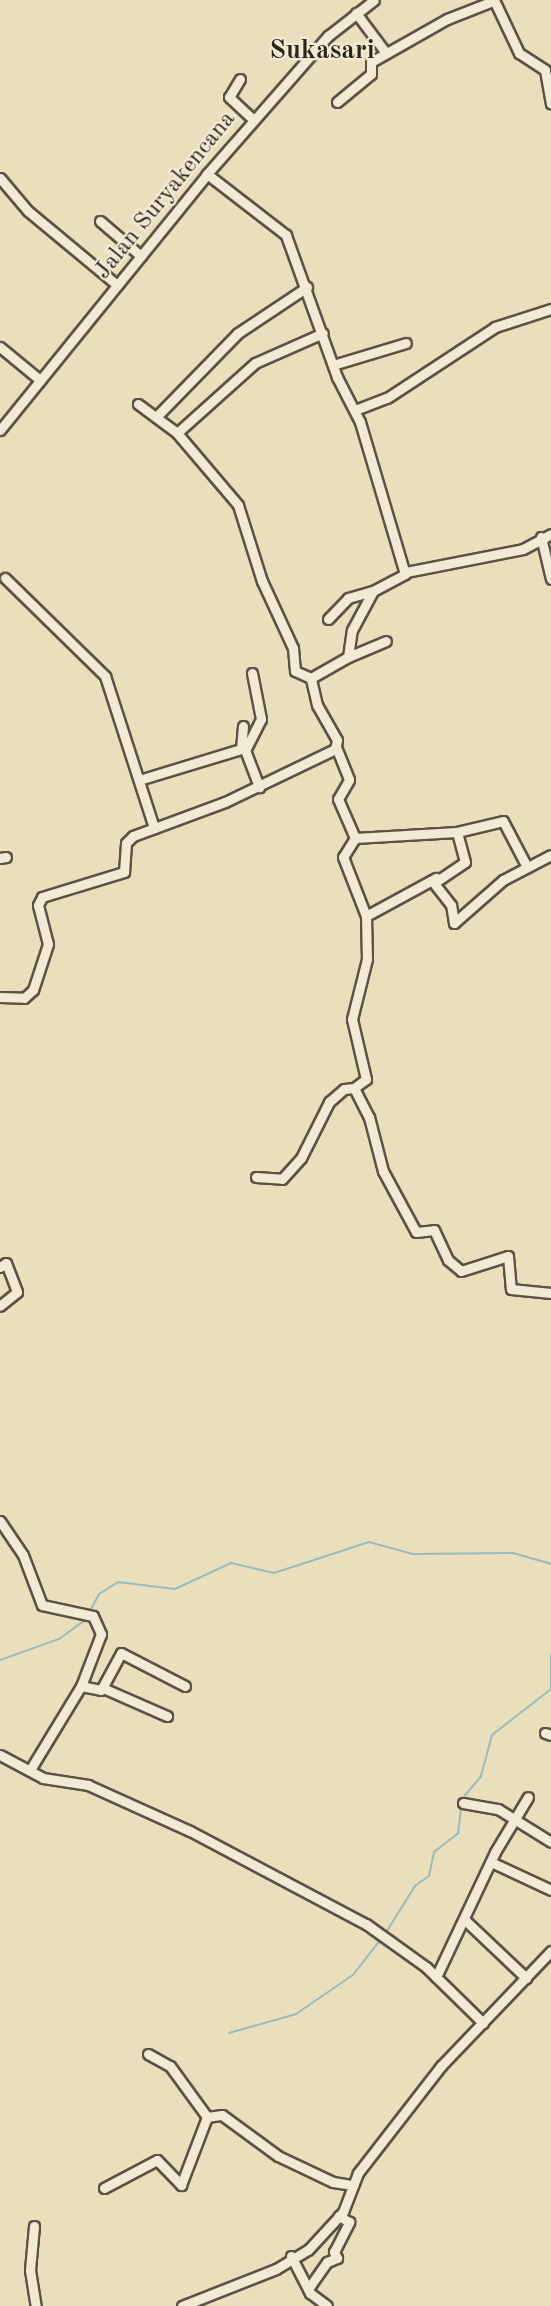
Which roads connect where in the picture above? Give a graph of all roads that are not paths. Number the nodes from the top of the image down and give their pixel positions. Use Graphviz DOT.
graph roads {
  1 [pos="374,0"];
  2 [pos="494,0"];
  3 [pos="356,13"];
  4 [pos="387,53"];
  5 [pos="240,79"];
  6 [pos="337,102"];
  7 [pos="551,103"];
  8 [pos="254,120"];
  9 [pos="207,174"];
  10 [pos="0,178"];
  11 [pos="100,221"];
  12 [pos="141,256"];
  13 [pos="117,285"];
  14 [pos="307,287"];
  15 [pos="551,309"];
  16 [pos="323,333"];
  17 [pos="406,343"];
  18 [pos="0,347"];
  19 [pos="333,365"];
  20 [pos="40,380"];
  21 [pos="138,404"];
  22 [pos="355,410"];
  23 [pos="156,417"];
  24 [pos="0,430"];
  25 [pos="177,432"];
  26 [pos="546,535"];
  27 [pos="406,572"];
  28 [pos="5,578"];
  29 [pos="551,579"];
  30 [pos="373,591"];
  31 [pos="328,619"];
  32 [pos="386,641"];
  33 [pos="348,657"];
  34 [pos="252,674"];
  35 [pos="311,678"];
  36 [pos="243,726"];
  37 [pos="336,747"];
  38 [pos="139,780"];
  39 [pos="259,787"];
  40 [pos="154,828"];
  41 [pos="457,832"];
  42 [pos="355,838"];
  43 [pos="551,855"];
  44 [pos="527,867"];
  45 [pos="436,878"];
  46 [pos="366,916"];
  47 [pos="0,997"];
  48 [pos="354,1088"];
  49 [pos="256,1177"];
  50 [pos="0,1267"];
  51 [pos="551,1293"];
  52 [pos="0,1306"];
  53 [pos="0,1521"];
  54 [pos="81,1686"];
  55 [pos="184,1686"];
  56 [pos="103,1688"];
  57 [pos="167,1716"];
  58 [pos="0,1755"];
  59 [pos="30,1770"];
  60 [pos="528,1797"];
  61 [pos="464,1803"];
  62 [pos="516,1820"];
  63 [pos="551,1842"];
  64 [pos="491,1862"];
  65 [pos="551,1890"];
  66 [pos="466,1921"];
  67 [pos="551,1951"];
  68 [pos="436,1977"];
  69 [pos="526,1978"];
  70 [pos="483,2024"];
  71 [pos="148,2054"];
  72 [pos="207,2117"];
  73 [pos="353,2185"];
  74 [pos="104,2188"];
  75 [pos="339,2216"];
  76 [pos="34,2226"];
  77 [pos="291,2256"];
  78 [pos="308,2289"];
  79 [pos="36,2306"];
  80 [pos="182,2306"];
  81 [pos="327,2306"];
  1 -- 3 [label="street, Jalan Suryakencana"];
  2 -- 4 [label="street"];
  2 -- 7 [label="street"];
  3 -- 4 [label="street"];
  3 -- 8 [label="street, Jalan Suryakencana"];
  4 -- 6 [label="street"];
  5 -- 8 [label="street"];
  8 -- 9 [label="street, Jalan Suryakencana"];
  9 -- 12 [label="street, Jalan Suryakencana"];
  9 -- 14 [label="street"];
  10 -- 13 [label="street"];
  11 -- 12 [label="street"];
  12 -- 13 [label="street, Jalan Suryakencana"];
  13 -- 20 [label="street, Jalan Suryakencana"];
  14 -- 16 [label="street"];
  14 -- 23 [label="street"];
  15 -- 22 [label="street"];
  16 -- 19 [label="street"];
  16 -- 25 [label="street"];
  17 -- 19 [label="street"];
  18 -- 20 [label="street"];
  19 -- 22 [label="street"];
  20 -- 24 [label="street, Jalan Suryakencana"];
  21 -- 23 [label="street"];
  22 -- 27 [label="street"];
  23 -- 25 [label="street"];
  25 -- 35 [label="street"];
  26 -- 27 [label="street"];
  26 -- 29 [label="street"];
  27 -- 30 [label="street"];
  28 -- 38 [label="street"];
  30 -- 31 [label="street"];
  30 -- 33 [label="street"];
  32 -- 33 [label="street"];
  33 -- 35 [label="street"];
  34 -- 39 [label="street"];
  35 -- 37 [label="street"];
  36 -- 38 [label="street"];
  37 -- 39 [label="street"];
  37 -- 42 [label="street"];
  38 -- 40 [label="street"];
  39 -- 40 [label="street"];
  40 -- 47 [label="street"];
  41 -- 42 [label="street"];
  41 -- 44 [label="street"];
  41 -- 45 [label="street"];
  42 -- 46 [label="street"];
  43 -- 44 [label="street"];
  44 -- 45 [label="street"];
  45 -- 46 [label="street"];
  46 -- 48 [label="street"];
  48 -- 49 [label="street"];
  48 -- 51 [label="street"];
  50 -- 52 [label="street"];
  53 -- 54 [label="street"];
  54 -- 56 [label="street"];
  54 -- 59 [label="street"];
  55 -- 56 [label="street"];
  56 -- 57 [label="street"];
  58 -- 59 [label="street"];
  59 -- 68 [label="street"];
  60 -- 62 [label="street"];
  61 -- 62 [label="street"];
  62 -- 63 [label="street"];
  62 -- 64 [label="street"];
  64 -- 65 [label="street"];
  64 -- 66 [label="street"];
  66 -- 68 [label="street"];
  66 -- 69 [label="street"];
  67 -- 69 [label="street"];
  68 -- 70 [label="street"];
  69 -- 70 [label="street"];
  70 -- 73 [label="street"];
  71 -- 72 [label="street"];
  72 -- 73 [label="street"];
  72 -- 74 [label="street"];
  73 -- 75 [label="street"];
  75 -- 77 [label="street"];
  75 -- 78 [label="street"];
  76 -- 79 [label="street"];
  77 -- 78 [label="street"];
  77 -- 80 [label="street"];
  78 -- 81 [label="street"];
}
